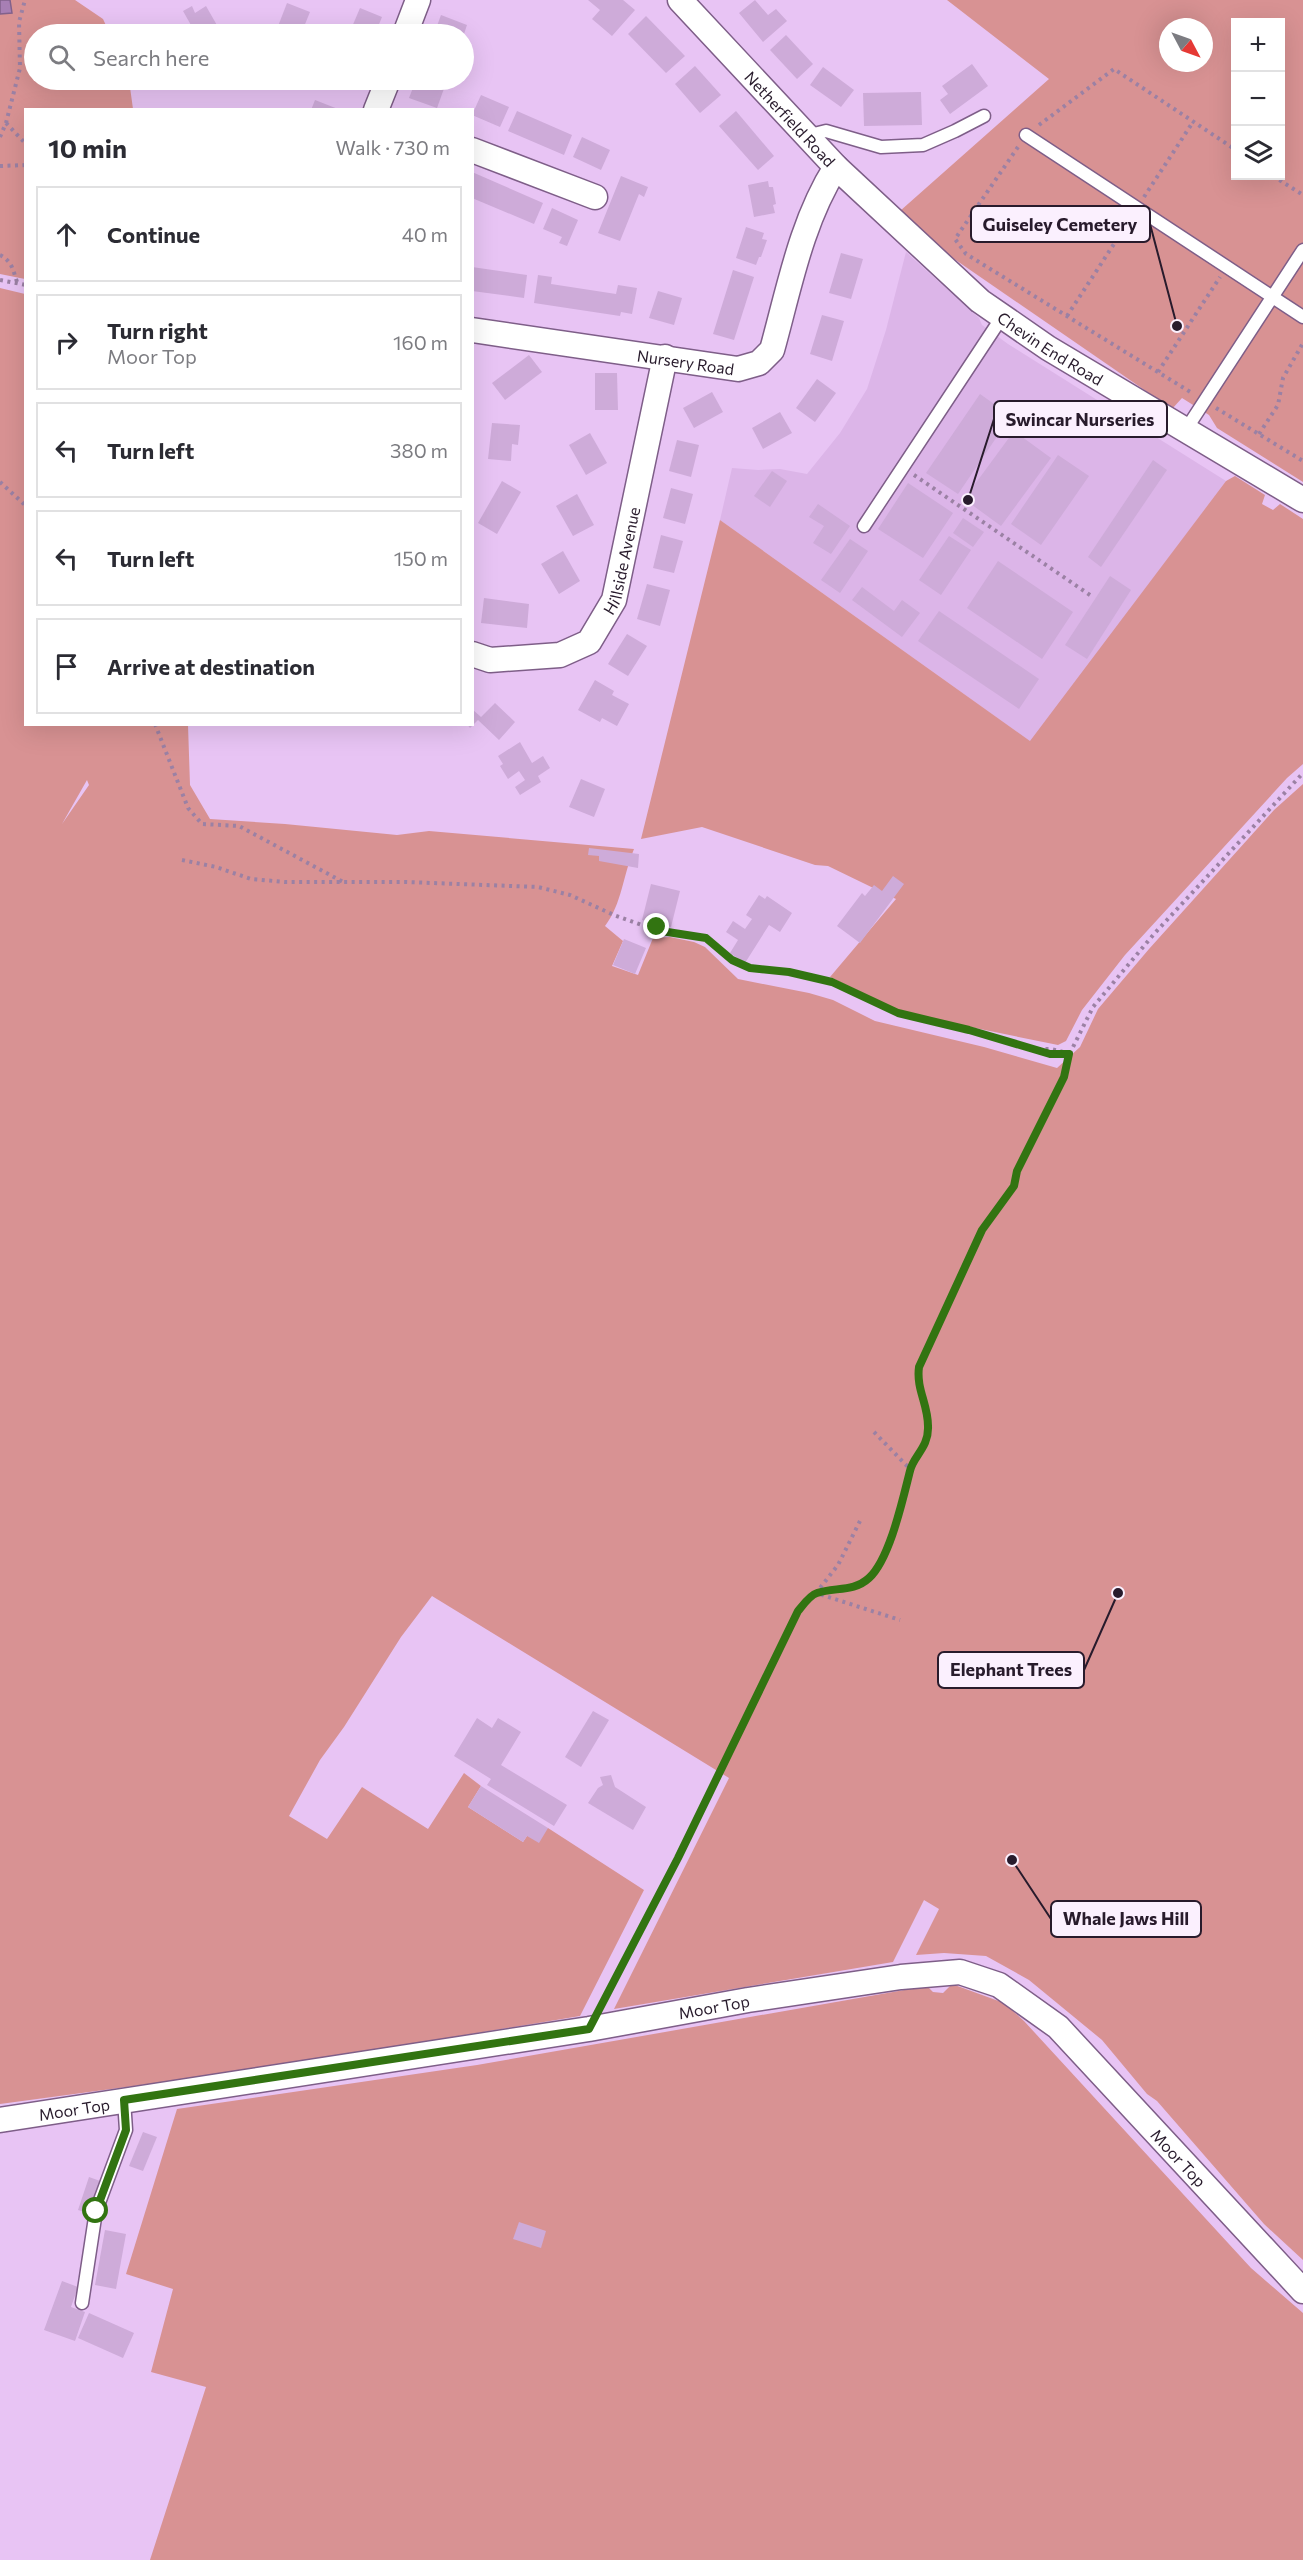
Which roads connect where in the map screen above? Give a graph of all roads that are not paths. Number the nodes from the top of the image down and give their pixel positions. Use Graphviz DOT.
graph roads {
  1 [pos="418,0"];
  2 [pos="680,0"];
  3 [pos="409,24"];
  4 [pos="384,90"];
  5 [pos="377,108"];
  6 [pos="984,116"];
  7 [pos="1026,135"];
  8 [pos="805,136"];
  9 [pos="474,151"];
  10 [pos="836,167"];
  11 [pos="595,197"];
  12 [pos="905,234"];
  13 [pos="1303,250"];
  14 [pos="1272,297"];
  15 [pos="1303,316"];
  16 [pos="1002,317"];
  17 [pos="474,330"];
  18 [pos="665,357"];
  19 [pos="1185,431"];
  20 [pos="1303,500"];
  21 [pos="864,526"];
  22 [pos="474,655"];
  23 [pos="124,2100"];
  24 [pos="0,2120"];
  25 [pos="1303,2291"];
  26 [pos="82,2303"];
  1 -- 3 [label="street"];
  2 -- 8 [label="street, Netherfield Road"];
  4 -- 5 [label="street"];
  6 -- 8 [label="lane"];
  7 -- 14 [label="lane"];
  8 -- 10 [label="street, Netherfield Road"];
  9 -- 11 [label="street"];
  10 -- 12 [label="street, Netherfield Road"];
  10 -- 18 [label="street, Nursery Road"];
  12 -- 16 [label="street, Chevin End Road"];
  13 -- 14 [label="lane"];
  14 -- 15 [label="lane"];
  14 -- 19 [label="lane"];
  16 -- 19 [label="street, Chevin End Road"];
  16 -- 21 [label="lane"];
  17 -- 18 [label="street, Nursery Road"];
  18 -- 22 [label="street, Hillside Avenue"];
  19 -- 20 [label="street, Chevin End Road"];
  23 -- 24 [label="street, Moor Top"];
  23 -- 25 [label="street, Moor Top"];
  23 -- 26 [label="lane"];
}
